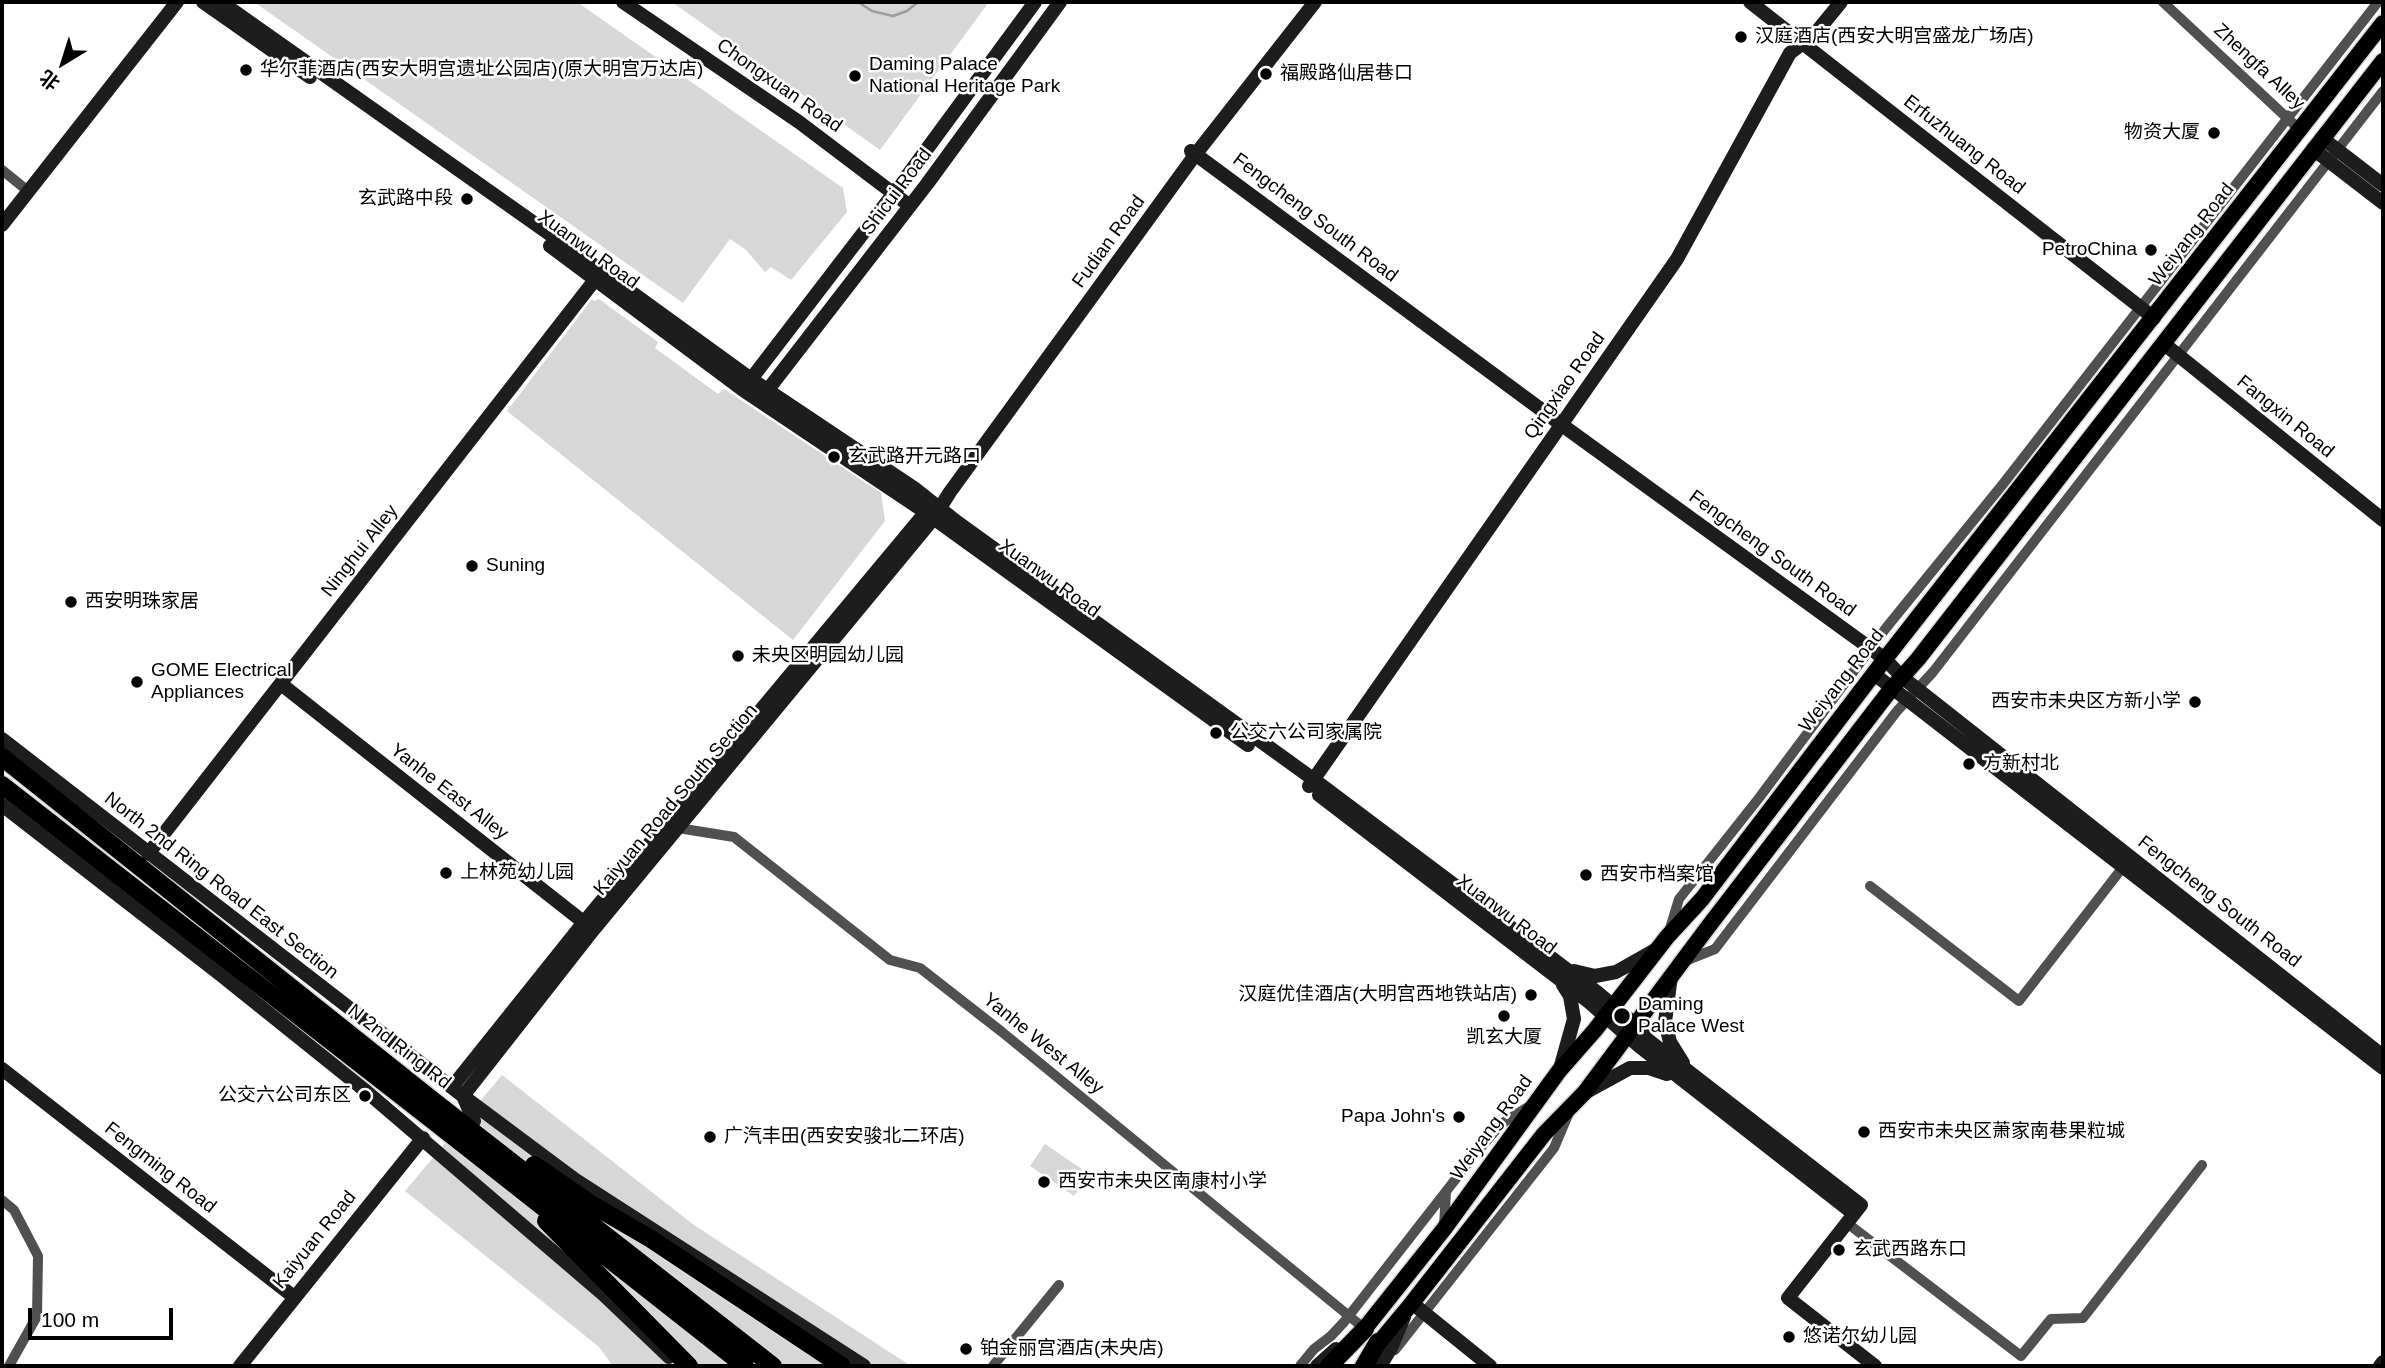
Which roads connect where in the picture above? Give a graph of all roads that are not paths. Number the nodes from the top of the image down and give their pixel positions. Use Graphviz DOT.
graph roads {
  1 [pos="177,2"];
  2 [pos="203,2"];
  3 [pos="221,2"];
  4 [pos="623,2"];
  5 [pos="1035,2"];
  6 [pos="1060,2"];
  7 [pos="1308,2"];
  8 [pos="1315,2"];
  9 [pos="1750,2"];
  10 [pos="1841,2"];
  11 [pos="2163,2"];
  12 [pos="2378,2"];
  13 [pos="2383,23"];
  14 [pos="1802,44"];
  15 [pos="2383,61"];
  16 [pos="2383,91"];
  17 [pos="2287,118"];
  18 [pos="2300,130"];
  19 [pos="2318,143"];
  20 [pos="1194,152"];
  21 [pos="2333,155"];
  22 [pos="2,170"];
  23 [pos="2383,185"];
  24 [pos="28,191"];
  25 [pos="894,193"];
  26 [pos="2383,203"];
  27 [pos="910,206"];
  28 [pos="2,225"];
  29 [pos="599,275"];
  30 [pos="2140,307"];
  31 [pos="2154,318"];
  32 [pos="2162,343"];
  33 [pos="2178,355"];
  34 [pos="747,384"];
  35 [pos="764,396"];
  36 [pos="1562,425"];
  37 [pos="932,511"];
  38 [pos="2383,520"];
  39 [pos="1870,649"];
  40 [pos="1885,659"];
  41 [pos="1874,674"];
  42 [pos="1897,683"];
  43 [pos="281,684"];
  44 [pos="1913,695"];
  45 [pos="2,739"];
  46 [pos="2,757"];
  47 [pos="1310,783"];
  48 [pos="2,785"];
  49 [pos="2,805"];
  50 [pos="678,828"];
  51 [pos="148,854"];
  52 [pos="2123,867"];
  53 [pos="1870,886"];
  54 [pos="589,926"];
  55 [pos="1663,942"];
  56 [pos="1554,967"];
  57 [pos="1676,969"];
  58 [pos="1610,1011"];
  59 [pos="1631,1030"];
  60 [pos="2383,1056"];
  61 [pos="2383,1068"];
  62 [pos="2,1069"];
  63 [pos="1559,1071"];
  64 [pos="1687,1078"];
  65 [pos="457,1092"];
  66 [pos="1585,1093"];
  67 [pos="431,1099"];
  68 [pos="1537,1101"];
  69 [pos="1571,1108"];
  70 [pos="474,1121"];
  71 [pos="423,1138"];
  72 [pos="2202,1165"];
  73 [pos="497,1171"];
  74 [pos="1446,1191"];
  75 [pos="2,1200"];
  76 [pos="1854,1214"];
  77 [pos="1444,1229"];
  78 [pos="1481,1241"];
  79 [pos="1452,1252"];
  80 [pos="626,1261"];
  81 [pos="1059,1285"];
  82 [pos="294,1297"];
  83 [pos="1414,1309"];
  84 [pos="1358,1324"];
  85 [pos="1378,1342"];
  86 [pos="2383,1362"];
  87 [pos="9,1366"];
  88 [pos="240,1366"];
  89 [pos="678,1366"];
  90 [pos="689,1366"];
  91 [pos="745,1366"];
  92 [pos="773,1366"];
  93 [pos="842,1366"];
  94 [pos="864,1366"];
  95 [pos="993,1366"];
  96 [pos="1300,1366"];
  97 [pos="1317,1366"];
  98 [pos="1329,1366"];
  99 [pos="1336,1366"];
  100 [pos="1362,1366"];
  101 [pos="1380,1366"];
  102 [pos="1490,1366"];
  103 [pos="1875,1366"];
  104 [pos="2380,1366"];
  1 -- 24 [label="street"];
  2 -- 29 [label="street, Xuanwu Road"];
  3 -- 29 [label="street, Xuanwu Road"];
  4 -- 25 [label="street, Chongxuan Road"];
  5 -- 25 [label="street, Shicui Road"];
  6 -- 27 [label="street, Shicui Road"];
  7 -- 20 [label="street, Fudian Road"];
  8 -- 20 [label="street, Fudian Road"];
  9 -- 14 [label="street, Erfuzhuang Road"];
  10 -- 14 [label="street, Qingxiao Road"];
  11 -- 17 [label="street, Zhengfa Alley"];
  12 -- 17 [label="street"];
  13 -- 18 [label="main road, Weiyang Road"];
  14 -- 30 [label="street, Erfuzhuang Road"];
  14 -- 36 [label="street, Qingxiao Road"];
  15 -- 19 [label="main road"];
  16 -- 21 [label="street"];
  17 -- 18 [label="street, Zhengfa Alley"];
  17 -- 30 [label="street"];
  18 -- 31 [label="main road, Weiyang Road"];
  19 -- 21 [label="street"];
  19 -- 32 [label="main road"];
  20 -- 36 [label="street, Fengcheng South Road"];
  20 -- 37 [label="street, Fudian Road"];
  21 -- 23 [label="street"];
  21 -- 26 [label="street"];
  21 -- 33 [label="street"];
  22 -- 24 [label="street"];
  24 -- 28 [label="street"];
  25 -- 27 [label="street, Chongxuan Road"];
  25 -- 34 [label="street, Shicui Road"];
  27 -- 35 [label="street, Shicui Road"];
  29 -- 34 [label="street, Xuanwu Road"];
  29 -- 43 [label="street, Ninghui Alley"];
  30 -- 31 [label="street, Erfuzhuang Road"];
  30 -- 39 [label="street"];
  31 -- 40 [label="main road, Weiyang Road"];
  32 -- 33 [label="street, Fangxin Road"];
  32 -- 42 [label="main road"];
  33 -- 38 [label="street, Fangxin Road"];
  33 -- 44 [label="street"];
  34 -- 35 [label="street, Xuanwu Road"];
  35 -- 37 [label="street, Xuanwu Road"];
  36 -- 39 [label="street, Fengcheng South Road"];
  36 -- 47 [label="street, Qingxiao Road"];
  37 -- 47 [label="street, Xuanwu Road"];
  37 -- 50 [label="street, Kaiyuan Road South Section"];
  37 -- 54 [label="street, Kaiyuan Road South Section"];
  39 -- 40 [label="street, Fengcheng South Road"];
  39 -- 55 [label="street"];
  40 -- 41 [label="main road, Weiyang Road"];
  40 -- 42 [label="street, Fengcheng South Road"];
  41 -- 42 [label="street, Fengcheng South Road"];
  41 -- 55 [label="main road, Weiyang Road"];
  42 -- 44 [label="street, Fengcheng South Road"];
  42 -- 57 [label="main road"];
  43 -- 51 [label="street, Ninghui Alley"];
  43 -- 54 [label="street, Yanhe East Alley"];
  44 -- 52 [label="street, Fengcheng South Road"];
  44 -- 57 [label="street"];
  44 -- 60 [label="street, Fengcheng South Road"];
  45 -- 51 [label="street, North 2nd Ring Road East Section"];
  46 -- 67 [label="highway, N 2nd Ring Rd"];
  47 -- 56 [label="street, Xuanwu Road"];
  48 -- 73 [label="highway, N 2nd Ring Rd"];
  49 -- 71 [label="street"];
  50 -- 54 [label="street, Kaiyuan Road South Section"];
  50 -- 84 [label="street, Yanhe West Alley"];
  51 -- 65 [label="street, North 2nd Ring Road East Section"];
  52 -- 53 [label="street"];
  52 -- 61 [label="street, Fengcheng South Road"];
  54 -- 65 [label="street, Kaiyuan Road South Section"];
  55 -- 56 [label="street"];
  55 -- 58 [label="main road, Weiyang Road"];
  56 -- 58 [label="street, Xuanwu Road"];
  56 -- 63 [label="street"];
  57 -- 59 [label="main road"];
  57 -- 64 [label="street"];
  58 -- 59 [label="street, Xuanwu Road"];
  58 -- 63 [label="main road, Weiyang Road"];
  59 -- 64 [label="street, Xuanwu Road"];
  59 -- 66 [label="main road"];
  62 -- 82 [label="street, Fengming Road"];
  63 -- 68 [label="main road, Weiyang Road"];
  64 -- 66 [label="street"];
  64 -- 76 [label="street, Xuanwu Road"];
  65 -- 70 [label="street"];
  65 -- 94 [label="street, North 2nd Ring Road East Section"];
  66 -- 69 [label="main road"];
  67 -- 70 [label="highway"];
  67 -- 80 [label="highway, N 2nd Ring Rd"];
  68 -- 74 [label="street"];
  68 -- 77 [label="main road, Weiyang Road"];
  69 -- 78 [label="street"];
  69 -- 79 [label="main road"];
  70 -- 93 [label="highway"];
  71 -- 82 [label="street, Kaiyuan Road"];
  71 -- 89 [label="street"];
  72 -- 76 [label="street"];
  73 -- 80 [label="highway, N 2nd Ring Rd"];
  73 -- 90 [label="highway"];
  74 -- 77 [label="street"];
  74 -- 84 [label="street"];
  75 -- 87 [label="street"];
  76 -- 103 [label="street"];
  77 -- 84 [label="main road, Weiyang Road"];
  78 -- 79 [label="street"];
  78 -- 83 [label="street"];
  79 -- 83 [label="main road"];
  80 -- 91 [label="highway, N 2nd Ring Rd"];
  80 -- 92 [label="highway, N 2nd Ring Rd"];
  81 -- 95 [label="street"];
  82 -- 88 [label="street, Kaiyuan Road"];
  83 -- 85 [label="main road"];
  83 -- 101 [label="street"];
  83 -- 102 [label="street"];
  84 -- 96 [label="street"];
  84 -- 97 [label="street"];
  84 -- 98 [label="highway"];
  84 -- 99 [label="main road, Weiyang Road"];
  85 -- 100 [label="highway"];
  86 -- 104 [label="street"];
}
